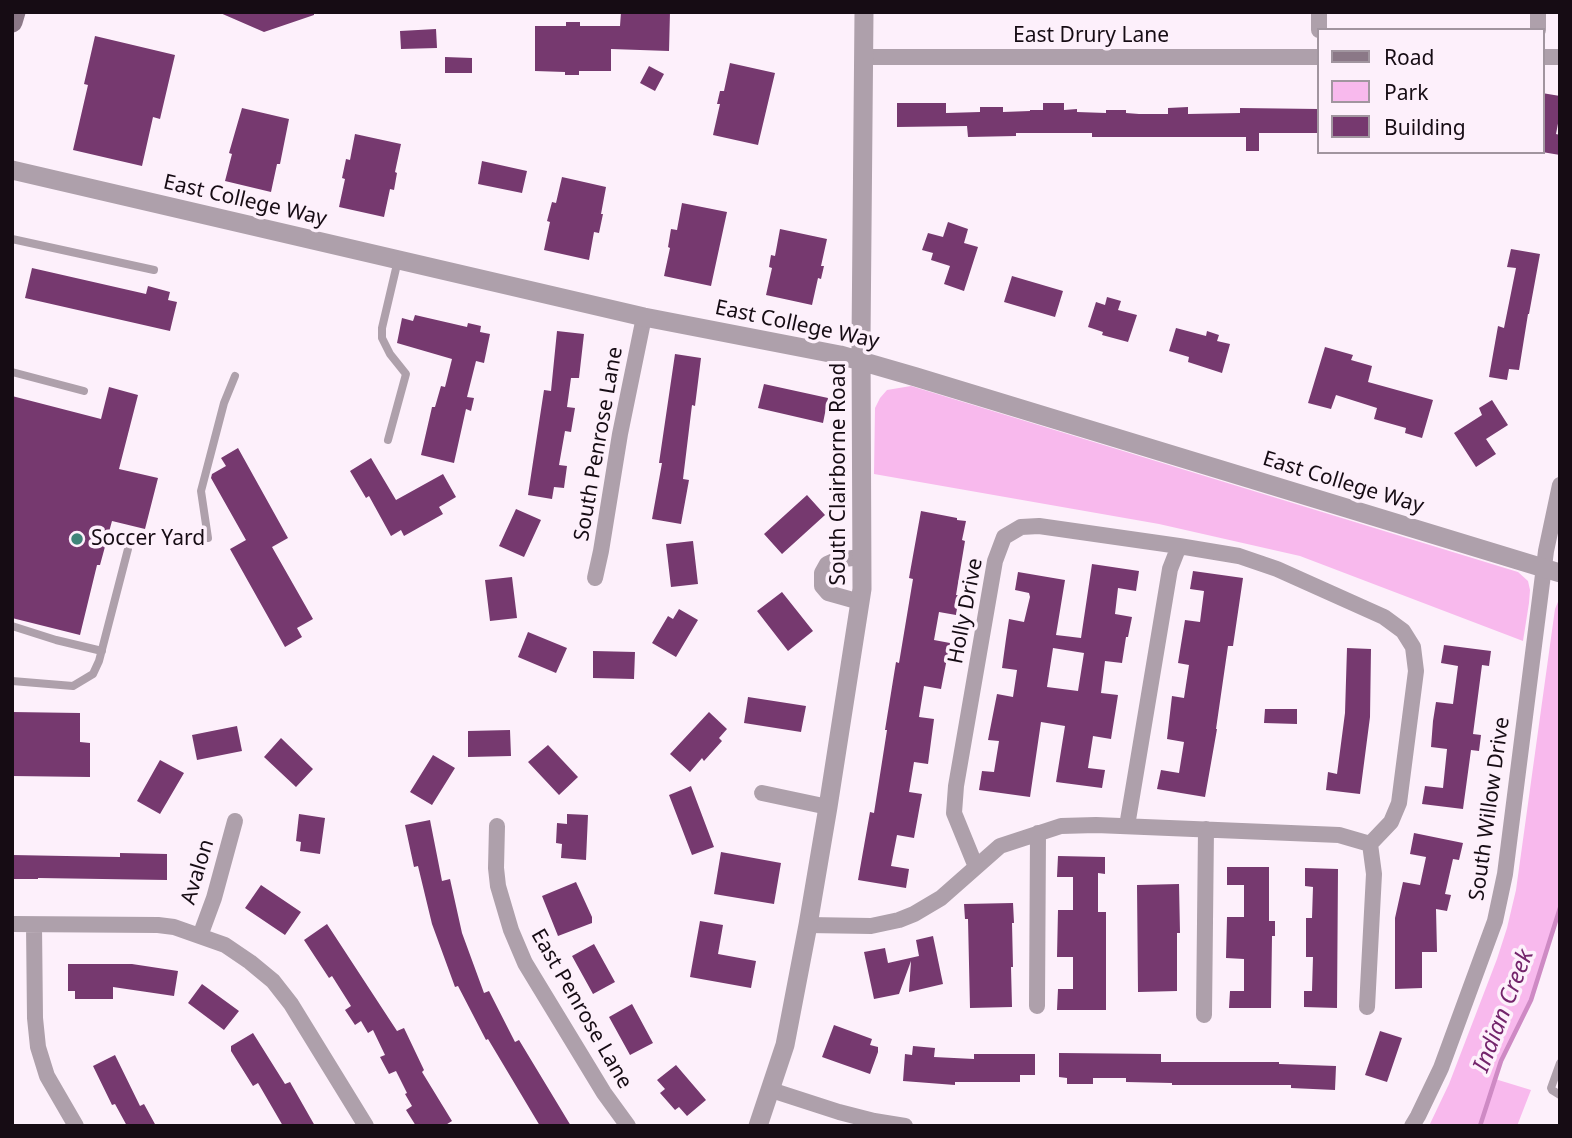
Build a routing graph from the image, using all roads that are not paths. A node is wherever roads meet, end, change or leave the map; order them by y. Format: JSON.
{"nodes":[{"id":1,"x":15,"y":12,"type":"edge"},
{"id":2,"x":864,"y":12,"type":"edge"},
{"id":3,"x":12,"y":22,"type":"edge"},
{"id":4,"x":864,"y":57,"type":"junction"},
{"id":5,"x":1316,"y":57,"type":"edge"},
{"id":6,"x":12,"y":170,"type":"edge"},
{"id":7,"x":12,"y":239,"type":"edge"},
{"id":8,"x":398,"y":260,"type":"junction"},
{"id":9,"x":154,"y":270,"type":"dead end"},
{"id":10,"x":644,"y":317,"type":"junction"},
{"id":11,"x":862,"y":361,"type":"junction"},
{"id":12,"x":12,"y":372,"type":"edge"},
{"id":13,"x":235,"y":376,"type":"dead end"},
{"id":14,"x":85,"y":391,"type":"dead end"},
{"id":15,"x":388,"y":440,"type":"dead end"},
{"id":16,"x":1560,"y":485,"type":"edge"},
{"id":17,"x":208,"y":538,"type":"dead end"},
{"id":18,"x":1179,"y":546,"type":"junction"},
{"id":19,"x":128,"y":549,"type":"dead end"},
{"id":20,"x":862,"y":557,"type":"junction"},
{"id":21,"x":1552,"y":571,"type":"edge"},
{"id":22,"x":595,"y":578,"type":"dead end"},
{"id":23,"x":860,"y":602,"type":"junction"},
{"id":24,"x":12,"y":626,"type":"edge"},
{"id":25,"x":102,"y":651,"type":"junction"},
{"id":26,"x":12,"y":681,"type":"edge"},
{"id":27,"x":762,"y":793,"type":"dead end"},
{"id":28,"x":828,"y":807,"type":"junction"},
{"id":29,"x":235,"y":821,"type":"dead end"},
{"id":30,"x":496,"y":826,"type":"dead end"},
{"id":31,"x":1127,"y":826,"type":"junction"},
{"id":32,"x":1206,"y":829,"type":"junction"},
{"id":33,"x":1038,"y":833,"type":"junction"},
{"id":34,"x":1370,"y":844,"type":"junction"},
{"id":35,"x":976,"y":867,"type":"junction"},
{"id":36,"x":12,"y":924,"type":"edge"},
{"id":37,"x":34,"y":925,"type":"junction"},
{"id":38,"x":808,"y":925,"type":"junction"},
{"id":39,"x":200,"y":936,"type":"junction"},
{"id":40,"x":1037,"y":1006,"type":"dead end"},
{"id":41,"x":1367,"y":1007,"type":"dead end"},
{"id":42,"x":1204,"y":1015,"type":"dead end"},
{"id":43,"x":1560,"y":1063,"type":"edge"},
{"id":44,"x":771,"y":1090,"type":"junction"},
{"id":45,"x":1560,"y":1095,"type":"edge"},
{"id":46,"x":76,"y":1126,"type":"edge"},
{"id":47,"x":366,"y":1126,"type":"edge"},
{"id":48,"x":628,"y":1126,"type":"edge"},
{"id":49,"x":758,"y":1126,"type":"edge"},
{"id":50,"x":905,"y":1126,"type":"edge"},
{"id":51,"x":1412,"y":1126,"type":"edge"}],
"edges":[{"from":1,"to":3,"type":"main road"},
{"from":2,"to":4,"type":"street","name":"South Clairborne Road"},
{"from":4,"to":5,"type":"street","name":"East Drury Lane"},
{"from":4,"to":11,"type":"street","name":"South Clairborne Road"},
{"from":6,"to":8,"type":"street","name":"East College Way"},
{"from":7,"to":9,"type":"lane"},
{"from":8,"to":10,"type":"street","name":"East College Way"},
{"from":8,"to":15,"type":"lane"},
{"from":10,"to":11,"type":"street","name":"East College Way"},
{"from":10,"to":22,"type":"street","name":"South Penrose Lane"},
{"from":11,"to":20,"type":"street","name":"South Clairborne Road"},
{"from":11,"to":21,"type":"street","name":"East College Way"},
{"from":12,"to":14,"type":"lane"},
{"from":13,"to":17,"type":"lane"},
{"from":16,"to":21,"type":"street","name":"South Willow Drive"},
{"from":18,"to":31,"type":"street"},
{"from":18,"to":34,"type":"street","name":"Holly Drive"},
{"from":18,"to":35,"type":"street","name":"Holly Drive"},
{"from":19,"to":25,"type":"lane"},
{"from":20,"to":23,"type":"street","name":"South Clairborne Road"},
{"from":20,"to":23,"type":"street"},
{"from":21,"to":51,"type":"street","name":"South Willow Drive"},
{"from":23,"to":28,"type":"street","name":"South Clairborne Road"},
{"from":24,"to":25,"type":"lane"},
{"from":25,"to":26,"type":"lane"},
{"from":27,"to":28,"type":"street"},
{"from":28,"to":38,"type":"street","name":"South Clairborne Road"},
{"from":29,"to":39,"type":"street","name":"Avalon"},
{"from":30,"to":48,"type":"street","name":"East Penrose Lane"},
{"from":31,"to":32,"type":"street"},
{"from":31,"to":33,"type":"street"},
{"from":32,"to":34,"type":"street"},
{"from":32,"to":42,"type":"street"},
{"from":33,"to":35,"type":"street"},
{"from":33,"to":40,"type":"street"},
{"from":34,"to":41,"type":"street"},
{"from":35,"to":38,"type":"street"},
{"from":36,"to":37,"type":"street"},
{"from":37,"to":39,"type":"street"},
{"from":37,"to":46,"type":"street"},
{"from":38,"to":44,"type":"street","name":"South Clairborne Road"},
{"from":39,"to":47,"type":"street"},
{"from":43,"to":45,"type":"lane"},
{"from":44,"to":49,"type":"street","name":"South Clairborne Road"},
{"from":44,"to":50,"type":"street"}]}
